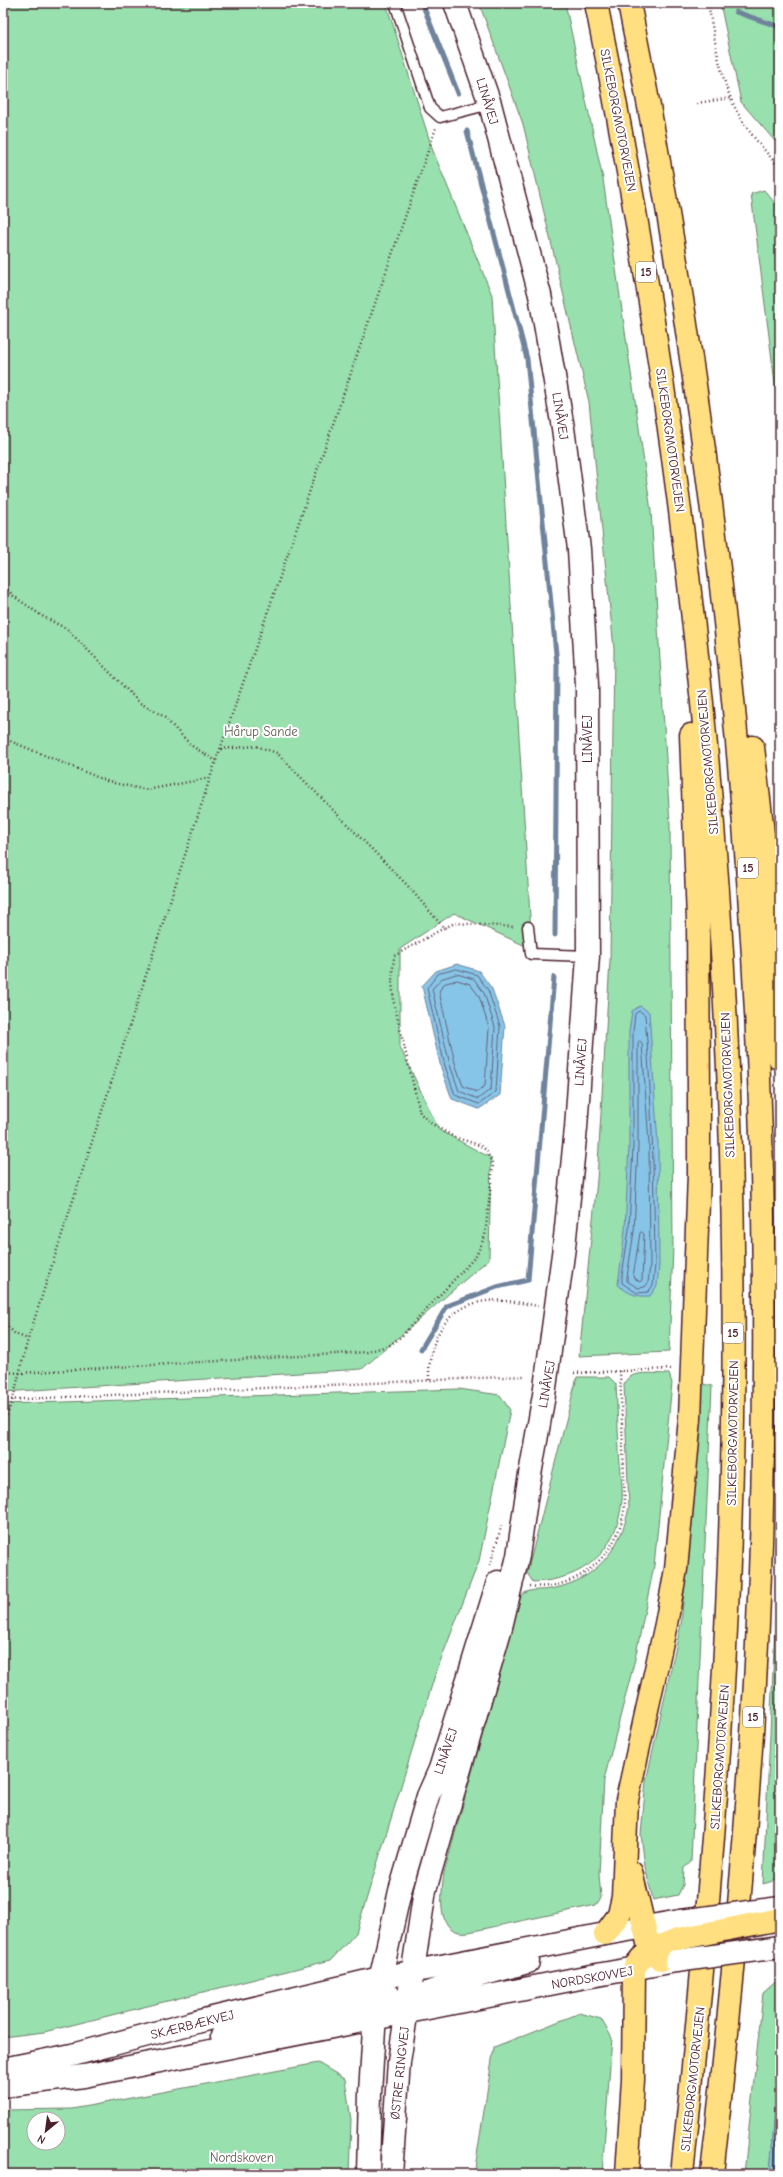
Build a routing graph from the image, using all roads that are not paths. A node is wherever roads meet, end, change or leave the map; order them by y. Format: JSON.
{"nodes":[{"id":1,"x":395,"y":3,"type":"edge"},
{"id":2,"x":455,"y":3,"type":"edge"},
{"id":3,"x":596,"y":3,"type":"edge"},
{"id":4,"x":628,"y":3,"type":"edge"},
{"id":5,"x":490,"y":104,"type":"junction"},
{"id":6,"x":709,"y":479,"type":"junction"},
{"id":7,"x":685,"y":544,"type":"junction"},
{"id":8,"x":528,"y":927,"type":"road end"},
{"id":9,"x":588,"y":956,"type":"junction"},
{"id":10,"x":780,"y":1060,"type":"edge"},
{"id":11,"x":528,"y":1486,"type":"junction"},
{"id":12,"x":625,"y":1843,"type":"junction"},
{"id":13,"x":780,"y":1908,"type":"edge"},
{"id":14,"x":780,"y":1919,"type":"edge"},
{"id":15,"x":644,"y":1926,"type":"junction"},
{"id":16,"x":679,"y":1930,"type":"junction"},
{"id":17,"x":606,"y":1934,"type":"junction"},
{"id":18,"x":780,"y":1943,"type":"edge"},
{"id":19,"x":780,"y":1948,"type":"edge"},
{"id":20,"x":652,"y":1950,"type":"junction"},
{"id":21,"x":738,"y":1953,"type":"junction"},
{"id":22,"x":674,"y":1962,"type":"junction"},
{"id":23,"x":634,"y":1969,"type":"junction"},
{"id":24,"x":393,"y":1998,"type":"junction"},
{"id":25,"x":3,"y":2069,"type":"edge"},
{"id":26,"x":3,"y":2086,"type":"edge"},
{"id":27,"x":368,"y":2174,"type":"edge"},
{"id":28,"x":386,"y":2174,"type":"edge"},
{"id":29,"x":391,"y":2174,"type":"edge"},
{"id":30,"x":627,"y":2174,"type":"edge"},
{"id":31,"x":682,"y":2174,"type":"edge"},
{"id":32,"x":712,"y":2174,"type":"edge"}],
"edges":[{"from":1,"to":5,"type":"lane"},
{"from":2,"to":5,"type":"main road","name":"LINÅVEJ"},
{"from":3,"to":7,"type":"highway","name":"SILKEBORGMOTORVEJEN","number":"15"},
{"from":4,"to":6,"type":"highway","number":"15"},
{"from":5,"to":9,"type":"main road","name":"LINÅVEJ"},
{"from":6,"to":10,"type":"highway"},
{"from":6,"to":32,"type":"highway","number":"15"},
{"from":7,"to":12,"type":"highway"},
{"from":7,"to":31,"type":"highway","name":"SILKEBORGMOTORVEJEN","number":"15"},
{"from":8,"to":9,"type":"lane"},
{"from":9,"to":11,"type":"main road","name":"LINÅVEJ"},
{"from":11,"to":24,"type":"main road","name":"LINÅVEJ"},
{"from":11,"to":24,"type":"main road","name":"LINÅVEJ"},
{"from":12,"to":15,"type":"highway"},
{"from":12,"to":17,"type":"highway"},
{"from":13,"to":16,"type":"main road","bridge":true},
{"from":14,"to":16,"type":"highway","bridge":true},
{"from":15,"to":16,"type":"main road"},
{"from":15,"to":17,"type":"main road"},
{"from":15,"to":20,"type":"highway"},
{"from":16,"to":20,"type":"highway"},
{"from":17,"to":24,"type":"main road"},
{"from":18,"to":21,"type":"highway","bridge":true},
{"from":19,"to":21,"type":"main road","name":"NORDSKOVVEJ","bridge":true},
{"from":20,"to":22,"type":"highway"},
{"from":20,"to":23,"type":"highway"},
{"from":21,"to":22,"type":"main road","name":"NORDSKOVVEJ","bridge":true},
{"from":22,"to":23,"type":"main road","name":"NORDSKOVVEJ"},
{"from":23,"to":24,"type":"main road","name":"NORDSKOVVEJ"},
{"from":23,"to":30,"type":"highway"},
{"from":24,"to":25,"type":"main road","name":"SKÆRBÆKVEJ"},
{"from":24,"to":26,"type":"main road"},
{"from":24,"to":27,"type":"main road","name":"ØSTRE RINGVEJ"},
{"from":24,"to":28,"type":"main road"},
{"from":24,"to":29,"type":"main road","name":"ØSTRE RINGVEJ"}]}
